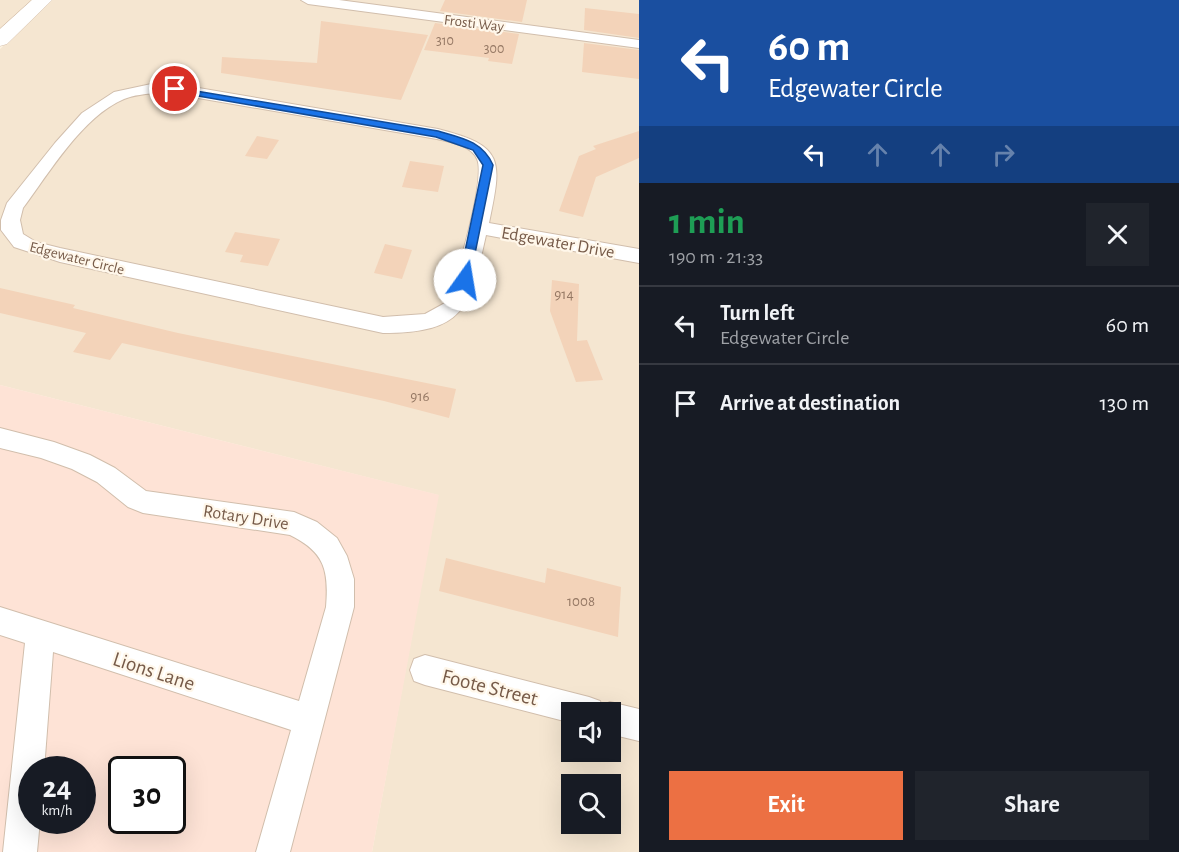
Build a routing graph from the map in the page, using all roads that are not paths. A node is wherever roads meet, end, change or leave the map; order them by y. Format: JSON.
{"nodes":[{"id":1,"x":43,"y":0,"type":"edge"},
{"id":2,"x":308,"y":0,"type":"edge"},
{"id":3,"x":0,"y":40,"type":"edge"},
{"id":4,"x":639,"y":44,"type":"edge"},
{"id":5,"x":477,"y":227,"type":"junction"},
{"id":6,"x":639,"y":256,"type":"edge"},
{"id":7,"x":0,"y":438,"type":"edge"},
{"id":8,"x":0,"y":621,"type":"edge"},
{"id":9,"x":40,"y":634,"type":"junction"},
{"id":10,"x":425,"y":670,"type":"dead end"},
{"id":11,"x":561,"y":705,"type":"edge"},
{"id":12,"x":309,"y":720,"type":"junction"},
{"id":13,"x":621,"y":721,"type":"edge"},
{"id":14,"x":639,"y":725,"type":"edge"},
{"id":15,"x":20,"y":852,"type":"edge"},
{"id":16,"x":273,"y":852,"type":"edge"}],
"edges":[{"from":1,"to":3,"type":"main road"},
{"from":2,"to":4,"type":"street","name":"Frosti Way"},
{"from":5,"to":5,"type":"street","name":"Edgewater Circle"},
{"from":5,"to":6,"type":"street","name":"Edgewater Drive"},
{"from":7,"to":12,"type":"street","name":"Rotary Drive"},
{"from":8,"to":9,"type":"street","name":"Lions Lane"},
{"from":9,"to":12,"type":"street","name":"Lions Lane"},
{"from":9,"to":15,"type":"street"},
{"from":10,"to":11,"type":"street","name":"Foote Street"},
{"from":12,"to":16,"type":"street","name":"Rotary Drive"},
{"from":13,"to":14,"type":"street"}]}
